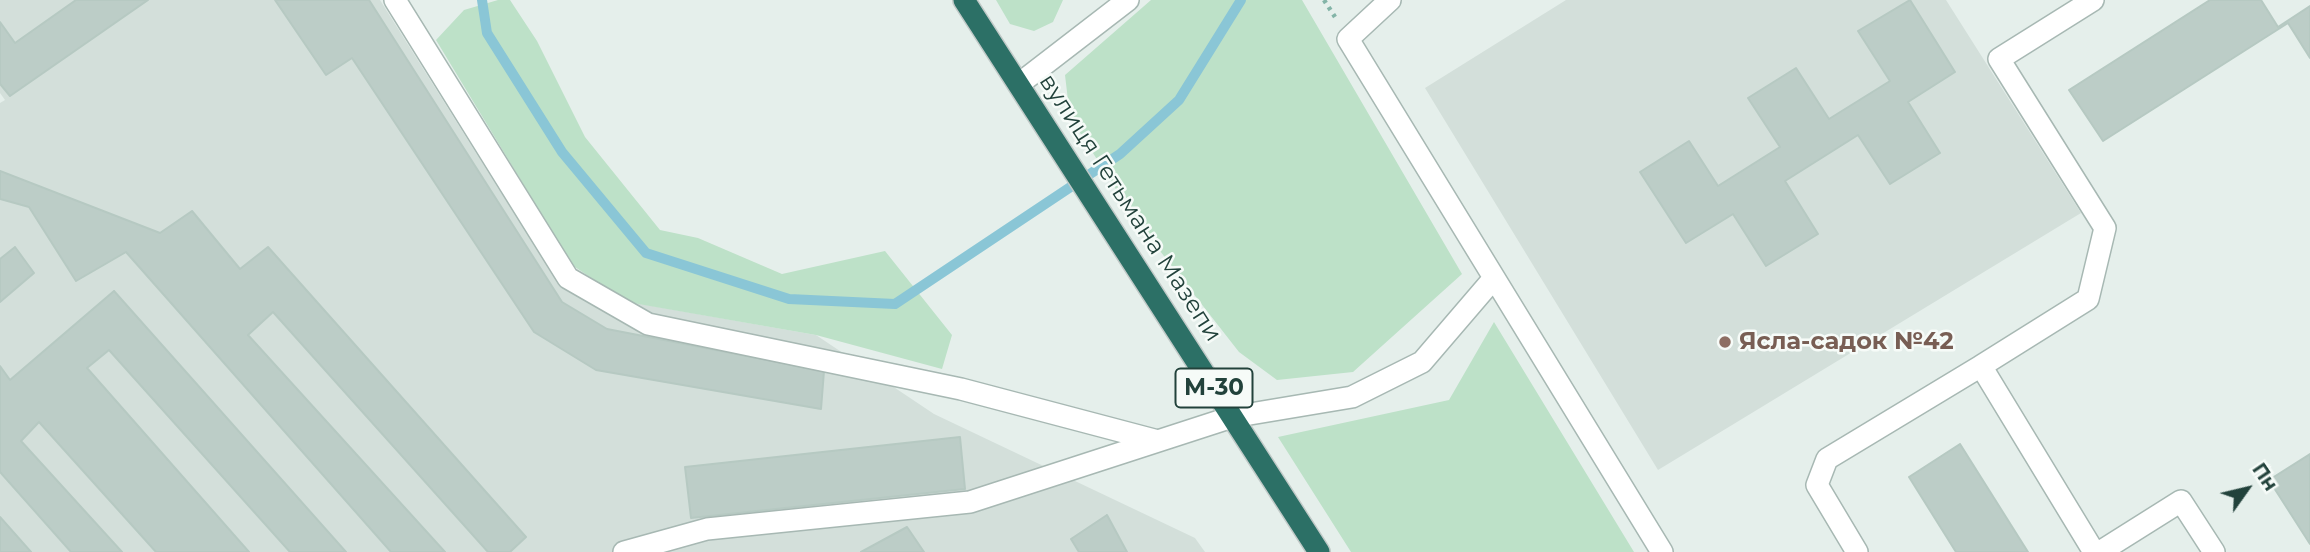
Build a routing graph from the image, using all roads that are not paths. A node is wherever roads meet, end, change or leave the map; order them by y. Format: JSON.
{"nodes":[{"id":1,"x":395,"y":0,"type":"edge"},
{"id":2,"x":964,"y":0,"type":"edge"},
{"id":3,"x":1128,"y":0,"type":"edge"},
{"id":4,"x":1390,"y":0,"type":"edge"},
{"id":5,"x":2093,"y":0,"type":"edge"},
{"id":6,"x":1106,"y":7,"type":"edge"},
{"id":7,"x":1018,"y":84,"type":"junction"},
{"id":8,"x":1494,"y":278,"type":"junction"},
{"id":9,"x":1981,"y":366,"type":"junction"},
{"id":10,"x":1232,"y":417,"type":"junction"},
{"id":11,"x":1158,"y":441,"type":"junction"},
{"id":12,"x":624,"y":552,"type":"edge"},
{"id":13,"x":1319,"y":552,"type":"edge"},
{"id":14,"x":1662,"y":552,"type":"edge"},
{"id":15,"x":1857,"y":552,"type":"edge"},
{"id":16,"x":2094,"y":552,"type":"edge"},
{"id":17,"x":2100,"y":552,"type":"edge"},
{"id":18,"x":2214,"y":552,"type":"edge"}],
"edges":[{"from":1,"to":11,"type":"lane"},
{"from":2,"to":7,"type":"highway","name":"вулиця Гетьмана Мазепи","number":"М-30"},
{"from":3,"to":6,"type":"lane"},
{"from":4,"to":8,"type":"lane"},
{"from":5,"to":9,"type":"lane"},
{"from":6,"to":7,"type":"lane"},
{"from":7,"to":10,"type":"highway","name":"вулиця Гетьмана Мазепи","number":"М-30"},
{"from":8,"to":10,"type":"lane"},
{"from":8,"to":14,"type":"lane"},
{"from":9,"to":15,"type":"lane"},
{"from":9,"to":16,"type":"lane"},
{"from":10,"to":11,"type":"lane"},
{"from":10,"to":13,"type":"highway","name":"вулиця Гетьмана Мазепи","number":"М-30"},
{"from":11,"to":12,"type":"lane"},
{"from":17,"to":18,"type":"lane"}]}
